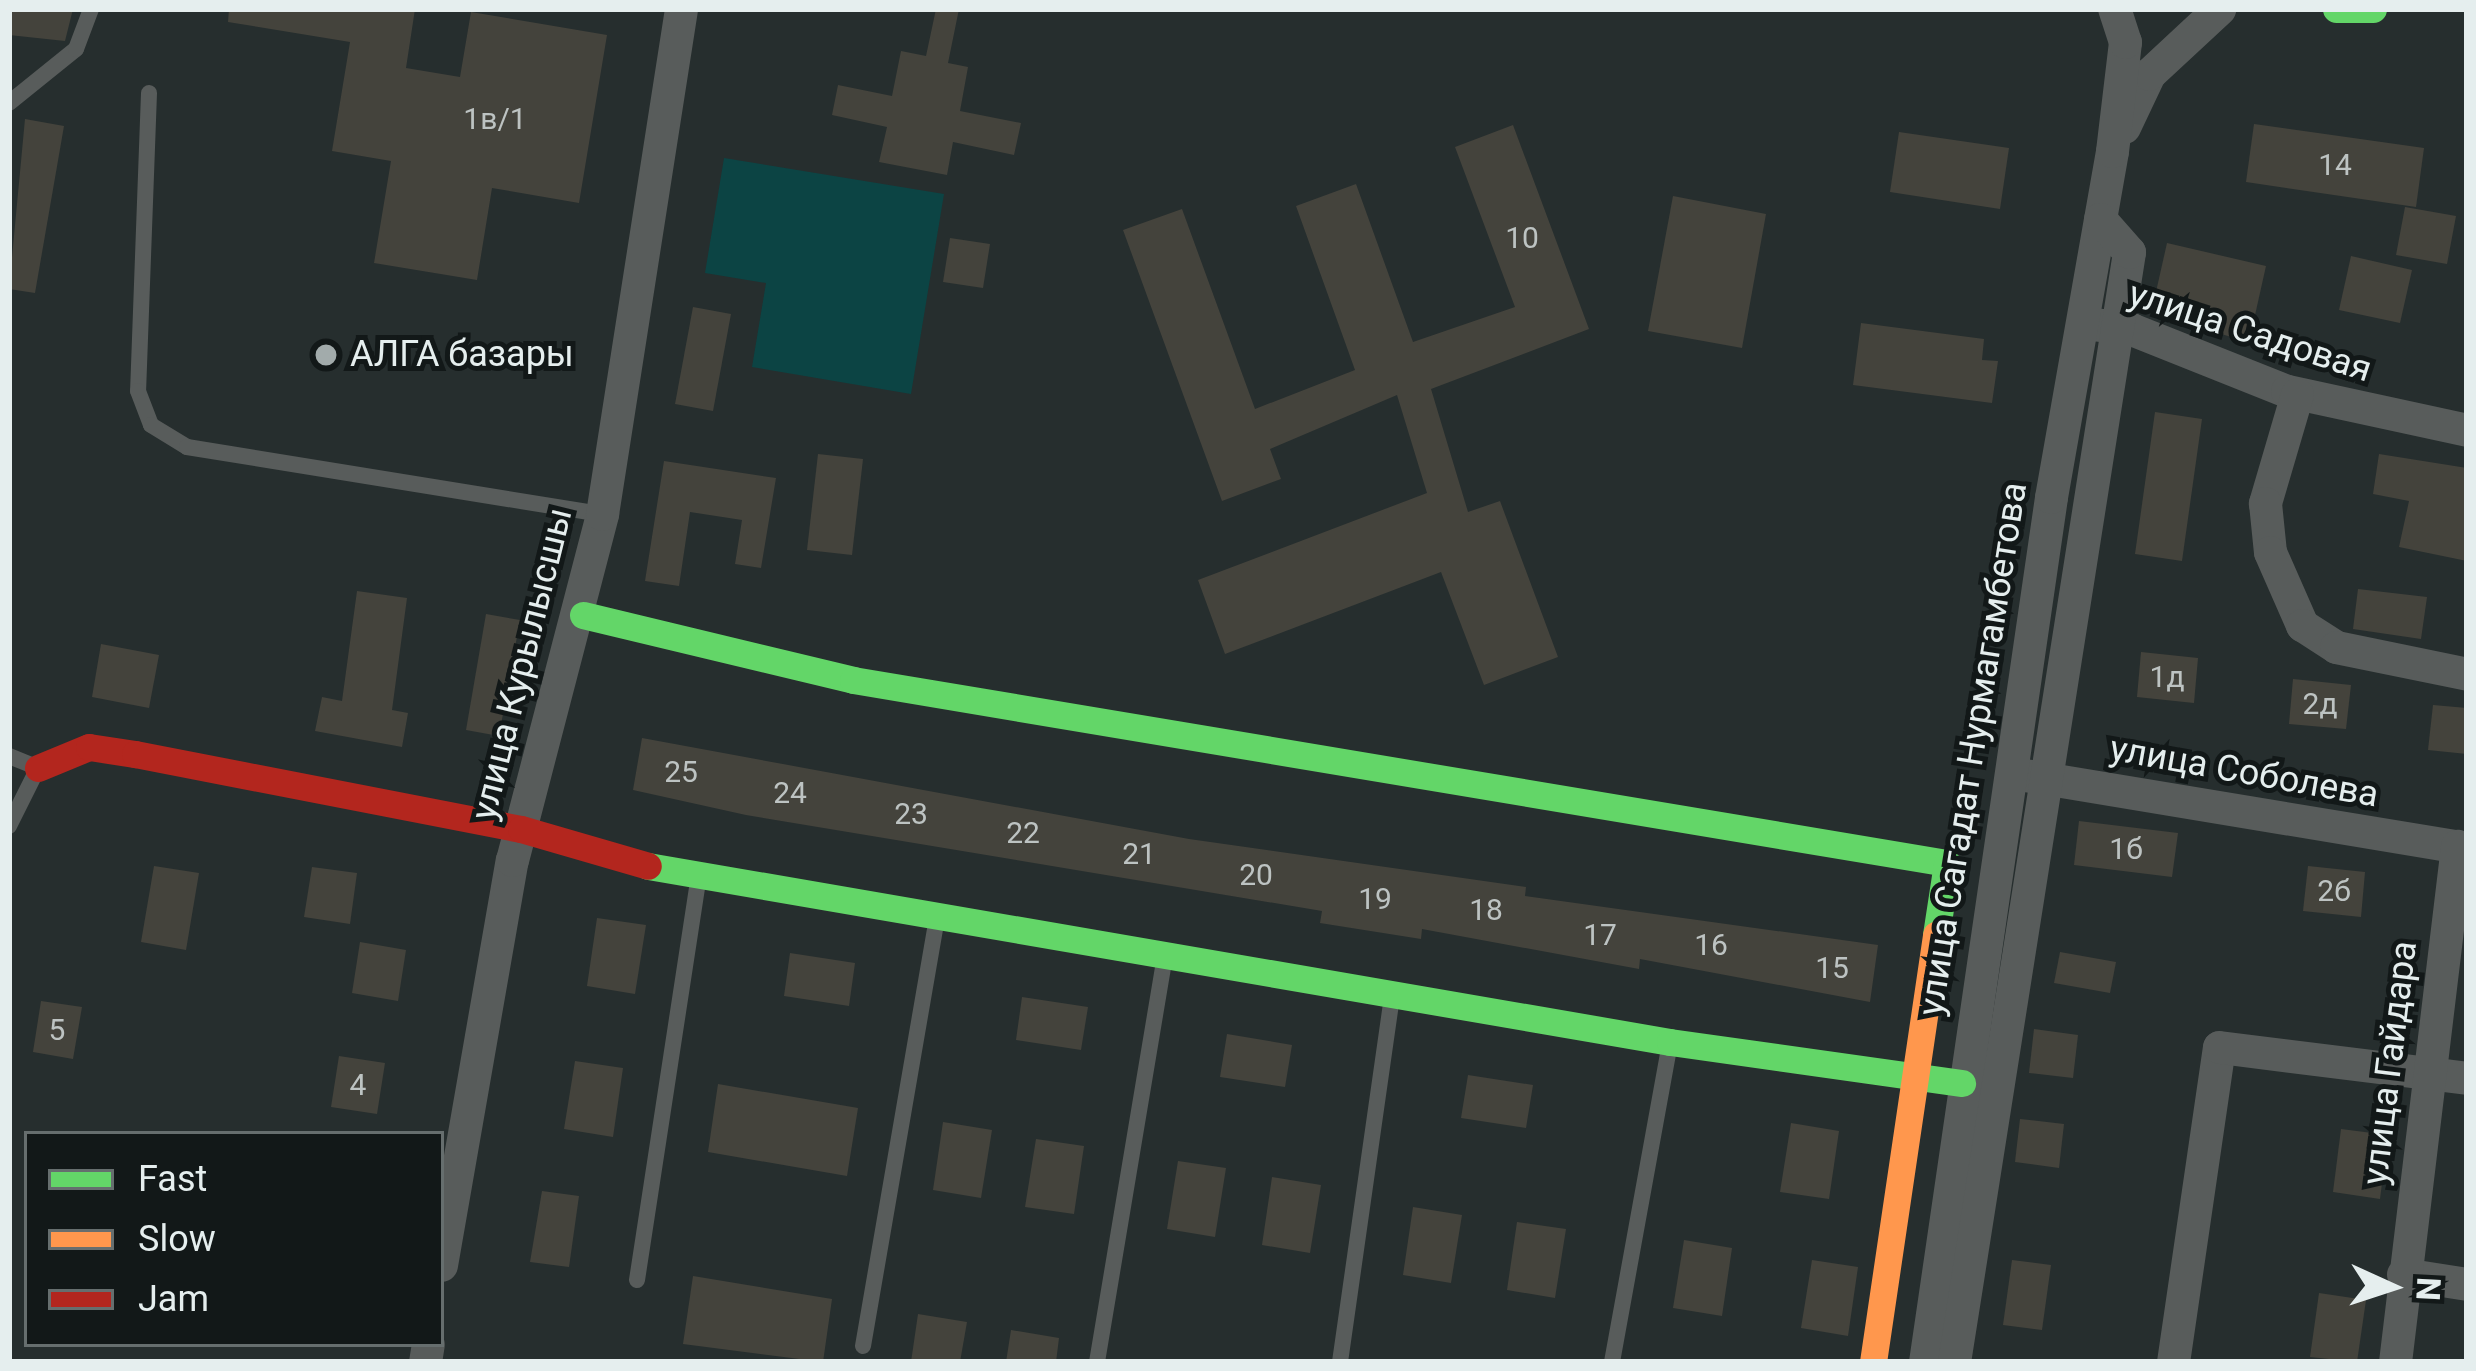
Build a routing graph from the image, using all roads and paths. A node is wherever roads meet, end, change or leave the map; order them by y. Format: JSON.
{"nodes":[{"id":1,"x":91,"y":9,"type":"edge"},
{"id":2,"x":681,"y":9,"type":"edge"},
{"id":3,"x":2114,"y":9,"type":"edge"},
{"id":4,"x":2219,"y":9,"type":"edge"},
{"id":5,"x":149,"y":93,"type":"dead end"},
{"id":6,"x":9,"y":103,"type":"edge"},
{"id":7,"x":2112,"y":151,"type":"junction"},
{"id":8,"x":2100,"y":219,"type":"junction"},
{"id":9,"x":2080,"y":322,"type":"junction"},
{"id":10,"x":2115,"y":327,"type":"junction"},
{"id":11,"x":2297,"y":394,"type":"junction"},
{"id":12,"x":2467,"y":430,"type":"edge"},
{"id":13,"x":602,"y":514,"type":"junction"},
{"id":14,"x":583,"y":615,"type":"junction"},
{"id":15,"x":2467,"y":674,"type":"edge"},
{"id":16,"x":9,"y":757,"type":"edge"},
{"id":17,"x":38,"y":768,"type":"junction"},
{"id":18,"x":2025,"y":775,"type":"junction"},
{"id":19,"x":9,"y":826,"type":"edge"},
{"id":20,"x":521,"y":830,"type":"junction"},
{"id":21,"x":2462,"y":847,"type":"edge"},
{"id":22,"x":699,"y":875,"type":"junction"},
{"id":23,"x":938,"y":916,"type":"junction"},
{"id":24,"x":1165,"y":953,"type":"junction"},
{"id":25,"x":1392,"y":989,"type":"junction"},
{"id":26,"x":1670,"y":1042,"type":"junction"},
{"id":27,"x":1913,"y":1070,"type":"junction"},
{"id":28,"x":2429,"y":1074,"type":"junction"},
{"id":29,"x":2467,"y":1078,"type":"edge"},
{"id":30,"x":1962,"y":1083,"type":"junction"},
{"id":31,"x":444,"y":1249,"type":"edge"},
{"id":32,"x":2403,"y":1274,"type":"junction"},
{"id":33,"x":637,"y":1280,"type":"dead end"},
{"id":34,"x":2467,"y":1284,"type":"edge"},
{"id":35,"x":863,"y":1346,"type":"dead end"},
{"id":36,"x":1097,"y":1362,"type":"edge"},
{"id":37,"x":1340,"y":1362,"type":"edge"},
{"id":38,"x":1612,"y":1362,"type":"edge"},
{"id":39,"x":1873,"y":1362,"type":"edge"},
{"id":40,"x":1925,"y":1362,"type":"edge"},
{"id":41,"x":1954,"y":1362,"type":"edge"},
{"id":42,"x":2173,"y":1362,"type":"edge"},
{"id":43,"x":2395,"y":1362,"type":"edge"}],
"edges":[{"from":1,"to":6,"type":"lane"},
{"from":2,"to":13,"type":"street","name":"улица Курылысшы"},
{"from":3,"to":7,"type":"street","name":"улица Сагадат Нурмагамбетова"},
{"from":4,"to":7,"type":"street","name":"улица Сагадат Нурмагамбетова"},
{"from":5,"to":13,"type":"lane"},
{"from":7,"to":8,"type":"street","name":"улица Сагадат Нурмагамбетова"},
{"from":8,"to":9,"type":"street","name":"улица Сагадат Нурмагамбетова"},
{"from":8,"to":10,"type":"street"},
{"from":9,"to":10,"type":"street","name":"улица Садовая"},
{"from":9,"to":18,"type":"street","name":"улица Сагадат Нурмагамбетова"},
{"from":10,"to":11,"type":"street","name":"улица Садовая"},
{"from":10,"to":18,"type":"street"},
{"from":11,"to":12,"type":"street","name":"улица Садовая"},
{"from":11,"to":15,"type":"street"},
{"from":13,"to":14,"type":"street","name":"улица Курылысшы"},
{"from":14,"to":20,"type":"street","name":"улица Курылысшы"},
{"from":14,"to":27,"type":"street"},
{"from":16,"to":17,"type":"lane"},
{"from":17,"to":19,"type":"lane"},
{"from":17,"to":20,"type":"street"},
{"from":18,"to":21,"type":"street","name":"улица Соболева"},
{"from":18,"to":30,"type":"street","name":"улица Сагадат Нурмагамбетова"},
{"from":18,"to":41,"type":"street"},
{"from":20,"to":22,"type":"street"},
{"from":20,"to":31,"type":"street","name":"улица Курылысшы"},
{"from":21,"to":28,"type":"street","name":"улица Гайдара"},
{"from":22,"to":23,"type":"street"},
{"from":22,"to":33,"type":"lane"},
{"from":23,"to":24,"type":"street"},
{"from":23,"to":35,"type":"lane"},
{"from":24,"to":25,"type":"street"},
{"from":24,"to":36,"type":"lane"},
{"from":25,"to":26,"type":"street"},
{"from":25,"to":37,"type":"lane"},
{"from":26,"to":27,"type":"street"},
{"from":26,"to":38,"type":"lane"},
{"from":27,"to":30,"type":"street"},
{"from":27,"to":39,"type":"street"},
{"from":28,"to":29,"type":"street"},
{"from":28,"to":32,"type":"street","name":"улица Гайдара"},
{"from":28,"to":42,"type":"street"},
{"from":30,"to":40,"type":"street","name":"улица Сагадат Нурмагамбетова"},
{"from":32,"to":34,"type":"street"},
{"from":32,"to":43,"type":"street","name":"улица Гайдара"}]}
